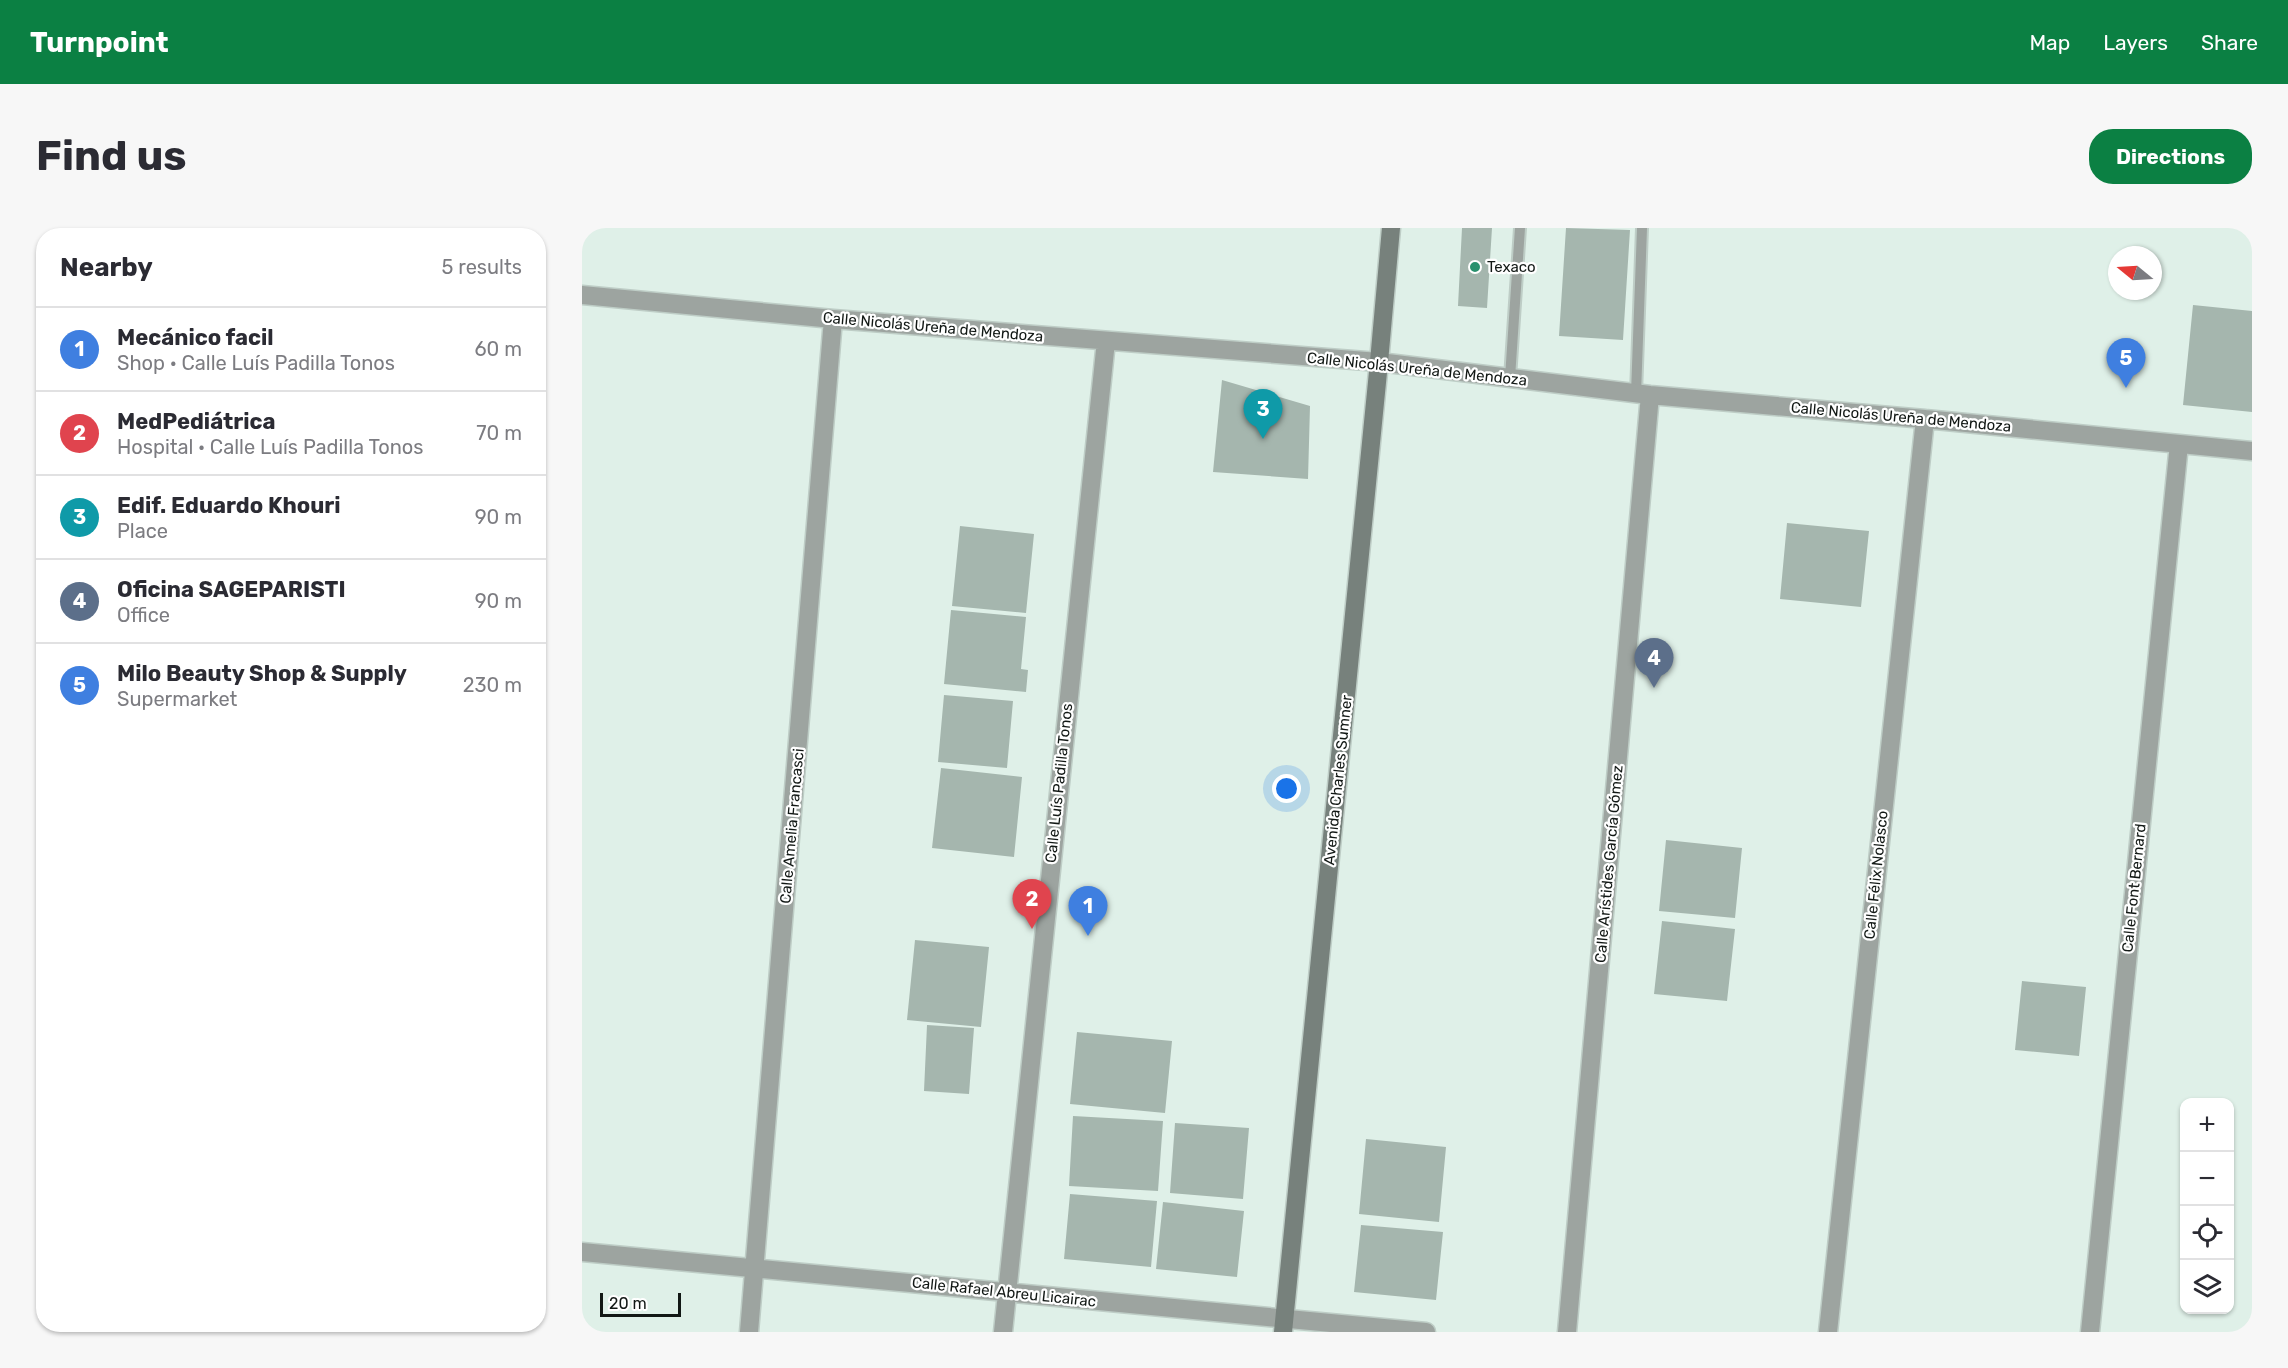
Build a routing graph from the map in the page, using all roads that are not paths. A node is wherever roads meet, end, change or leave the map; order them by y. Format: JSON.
{"nodes":[{"id":1,"x":1391,"y":228,"type":"edge"},
{"id":2,"x":1520,"y":228,"type":"edge"},
{"id":3,"x":1642,"y":228,"type":"edge"},
{"id":4,"x":582,"y":295,"type":"edge"},
{"id":5,"x":833,"y":319,"type":"junction"},
{"id":6,"x":1106,"y":341,"type":"junction"},
{"id":7,"x":1379,"y":362,"type":"junction"},
{"id":8,"x":1510,"y":378,"type":"junction"},
{"id":9,"x":1643,"y":395,"type":"junction"},
{"id":10,"x":1925,"y":419,"type":"junction"},
{"id":11,"x":2179,"y":444,"type":"junction"},
{"id":12,"x":2252,"y":451,"type":"edge"},
{"id":13,"x":582,"y":1251,"type":"edge"},
{"id":14,"x":756,"y":1268,"type":"junction"},
{"id":15,"x":1006,"y":1292,"type":"junction"},
{"id":16,"x":1284,"y":1326,"type":"edge"},
{"id":17,"x":749,"y":1332,"type":"edge"},
{"id":18,"x":1003,"y":1332,"type":"edge"},
{"id":19,"x":1426,"y":1332,"type":"edge"},
{"id":20,"x":1567,"y":1332,"type":"edge"},
{"id":21,"x":1828,"y":1332,"type":"edge"},
{"id":22,"x":2090,"y":1332,"type":"edge"}],
"edges":[{"from":1,"to":7,"type":"street","name":"Avenida Charles Sumner"},
{"from":2,"to":8,"type":"lane"},
{"from":3,"to":9,"type":"lane"},
{"from":4,"to":5,"type":"street","name":"Calle Nicolás Ureña de Mendoza"},
{"from":5,"to":6,"type":"street","name":"Calle Nicolás Ureña de Mendoza"},
{"from":5,"to":14,"type":"street","name":"Calle Amelia Francasci"},
{"from":6,"to":7,"type":"street","name":"Calle Nicolás Ureña de Mendoza"},
{"from":6,"to":15,"type":"street","name":"Calle Luís Padilla Tonos"},
{"from":7,"to":8,"type":"street","name":"Calle Nicolás Ureña de Mendoza"},
{"from":7,"to":16,"type":"street","name":"Avenida Charles Sumner"},
{"from":8,"to":9,"type":"street","name":"Calle Nicolás Ureña de Mendoza"},
{"from":9,"to":10,"type":"street","name":"Calle Nicolás Ureña de Mendoza"},
{"from":9,"to":20,"type":"street","name":"Calle Arístides García Gómez"},
{"from":10,"to":11,"type":"street","name":"Calle Nicolás Ureña de Mendoza"},
{"from":10,"to":21,"type":"street","name":"Calle Félix Nolasco"},
{"from":11,"to":12,"type":"street","name":"Calle Nicolás Ureña de Mendoza"},
{"from":11,"to":22,"type":"street","name":"Calle Font Bernard"},
{"from":13,"to":14,"type":"street","name":"Calle Rafael Abreu Licairac"},
{"from":14,"to":15,"type":"street","name":"Calle Rafael Abreu Licairac"},
{"from":14,"to":17,"type":"street","name":"Calle Amelia Francasci"},
{"from":15,"to":16,"type":"street","name":"Calle Rafael Abreu Licairac"},
{"from":15,"to":18,"type":"street","name":"Calle Luís Padilla Tonos"},
{"from":16,"to":19,"type":"street","name":"Calle Rafael Abreu Licairac"}]}
